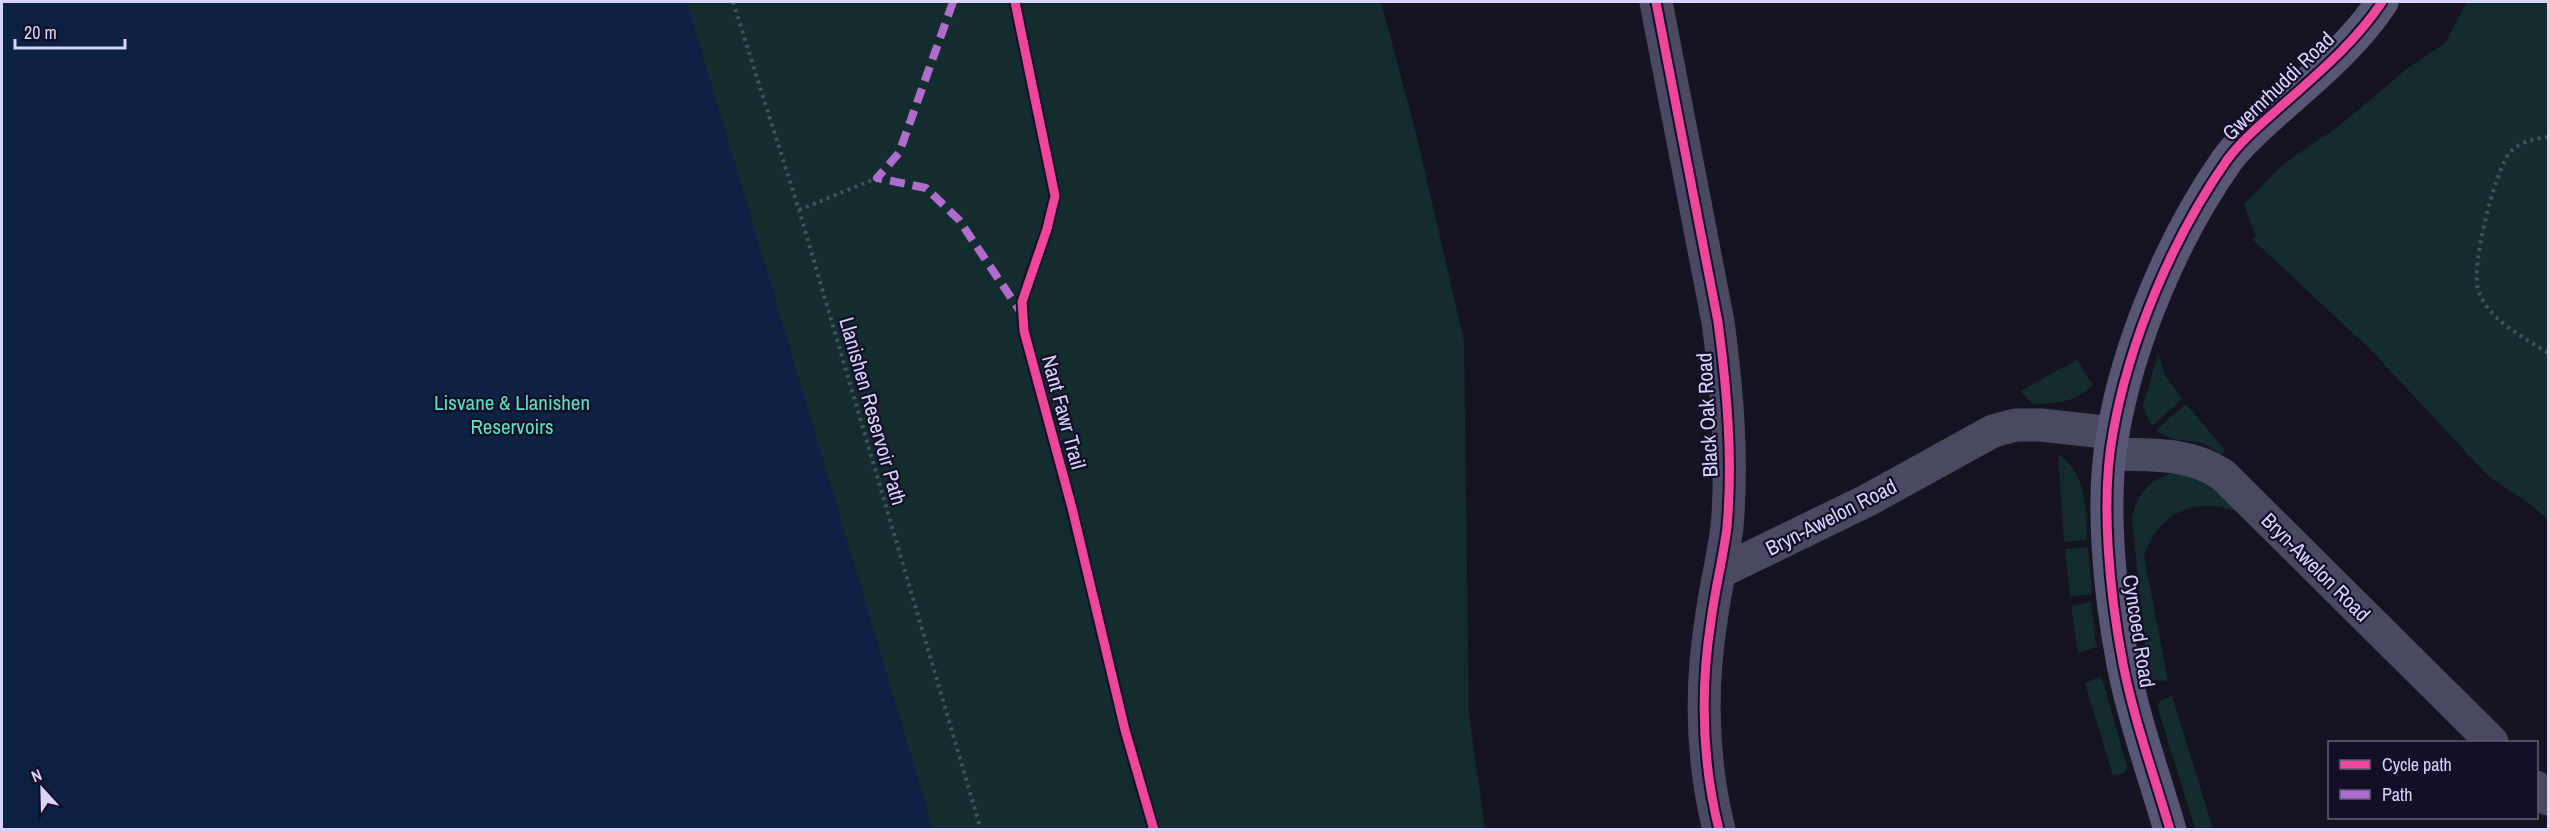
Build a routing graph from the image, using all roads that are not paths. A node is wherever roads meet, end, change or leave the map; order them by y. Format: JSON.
{"nodes":[{"id":1,"x":1656,"y":2,"type":"edge"},
{"id":2,"x":2382,"y":2,"type":"edge"},
{"id":3,"x":2111,"y":444,"type":"junction"},
{"id":4,"x":1720,"y":572,"type":"junction"},
{"id":5,"x":2491,"y":741,"type":"edge"},
{"id":6,"x":1719,"y":830,"type":"edge"},
{"id":7,"x":2170,"y":830,"type":"edge"}],
"edges":[{"from":1,"to":4,"type":"street","name":"Black Oak Road"},
{"from":2,"to":3,"type":"street","name":"Gwernrhuddi Road"},
{"from":3,"to":4,"type":"street","name":"Bryn-Awelon Road"},
{"from":3,"to":5,"type":"street","name":"Bryn-Awelon Road"},
{"from":3,"to":7,"type":"street","name":"Cyncoed Road"},
{"from":4,"to":6,"type":"street","name":"Black Oak Road"}]}
